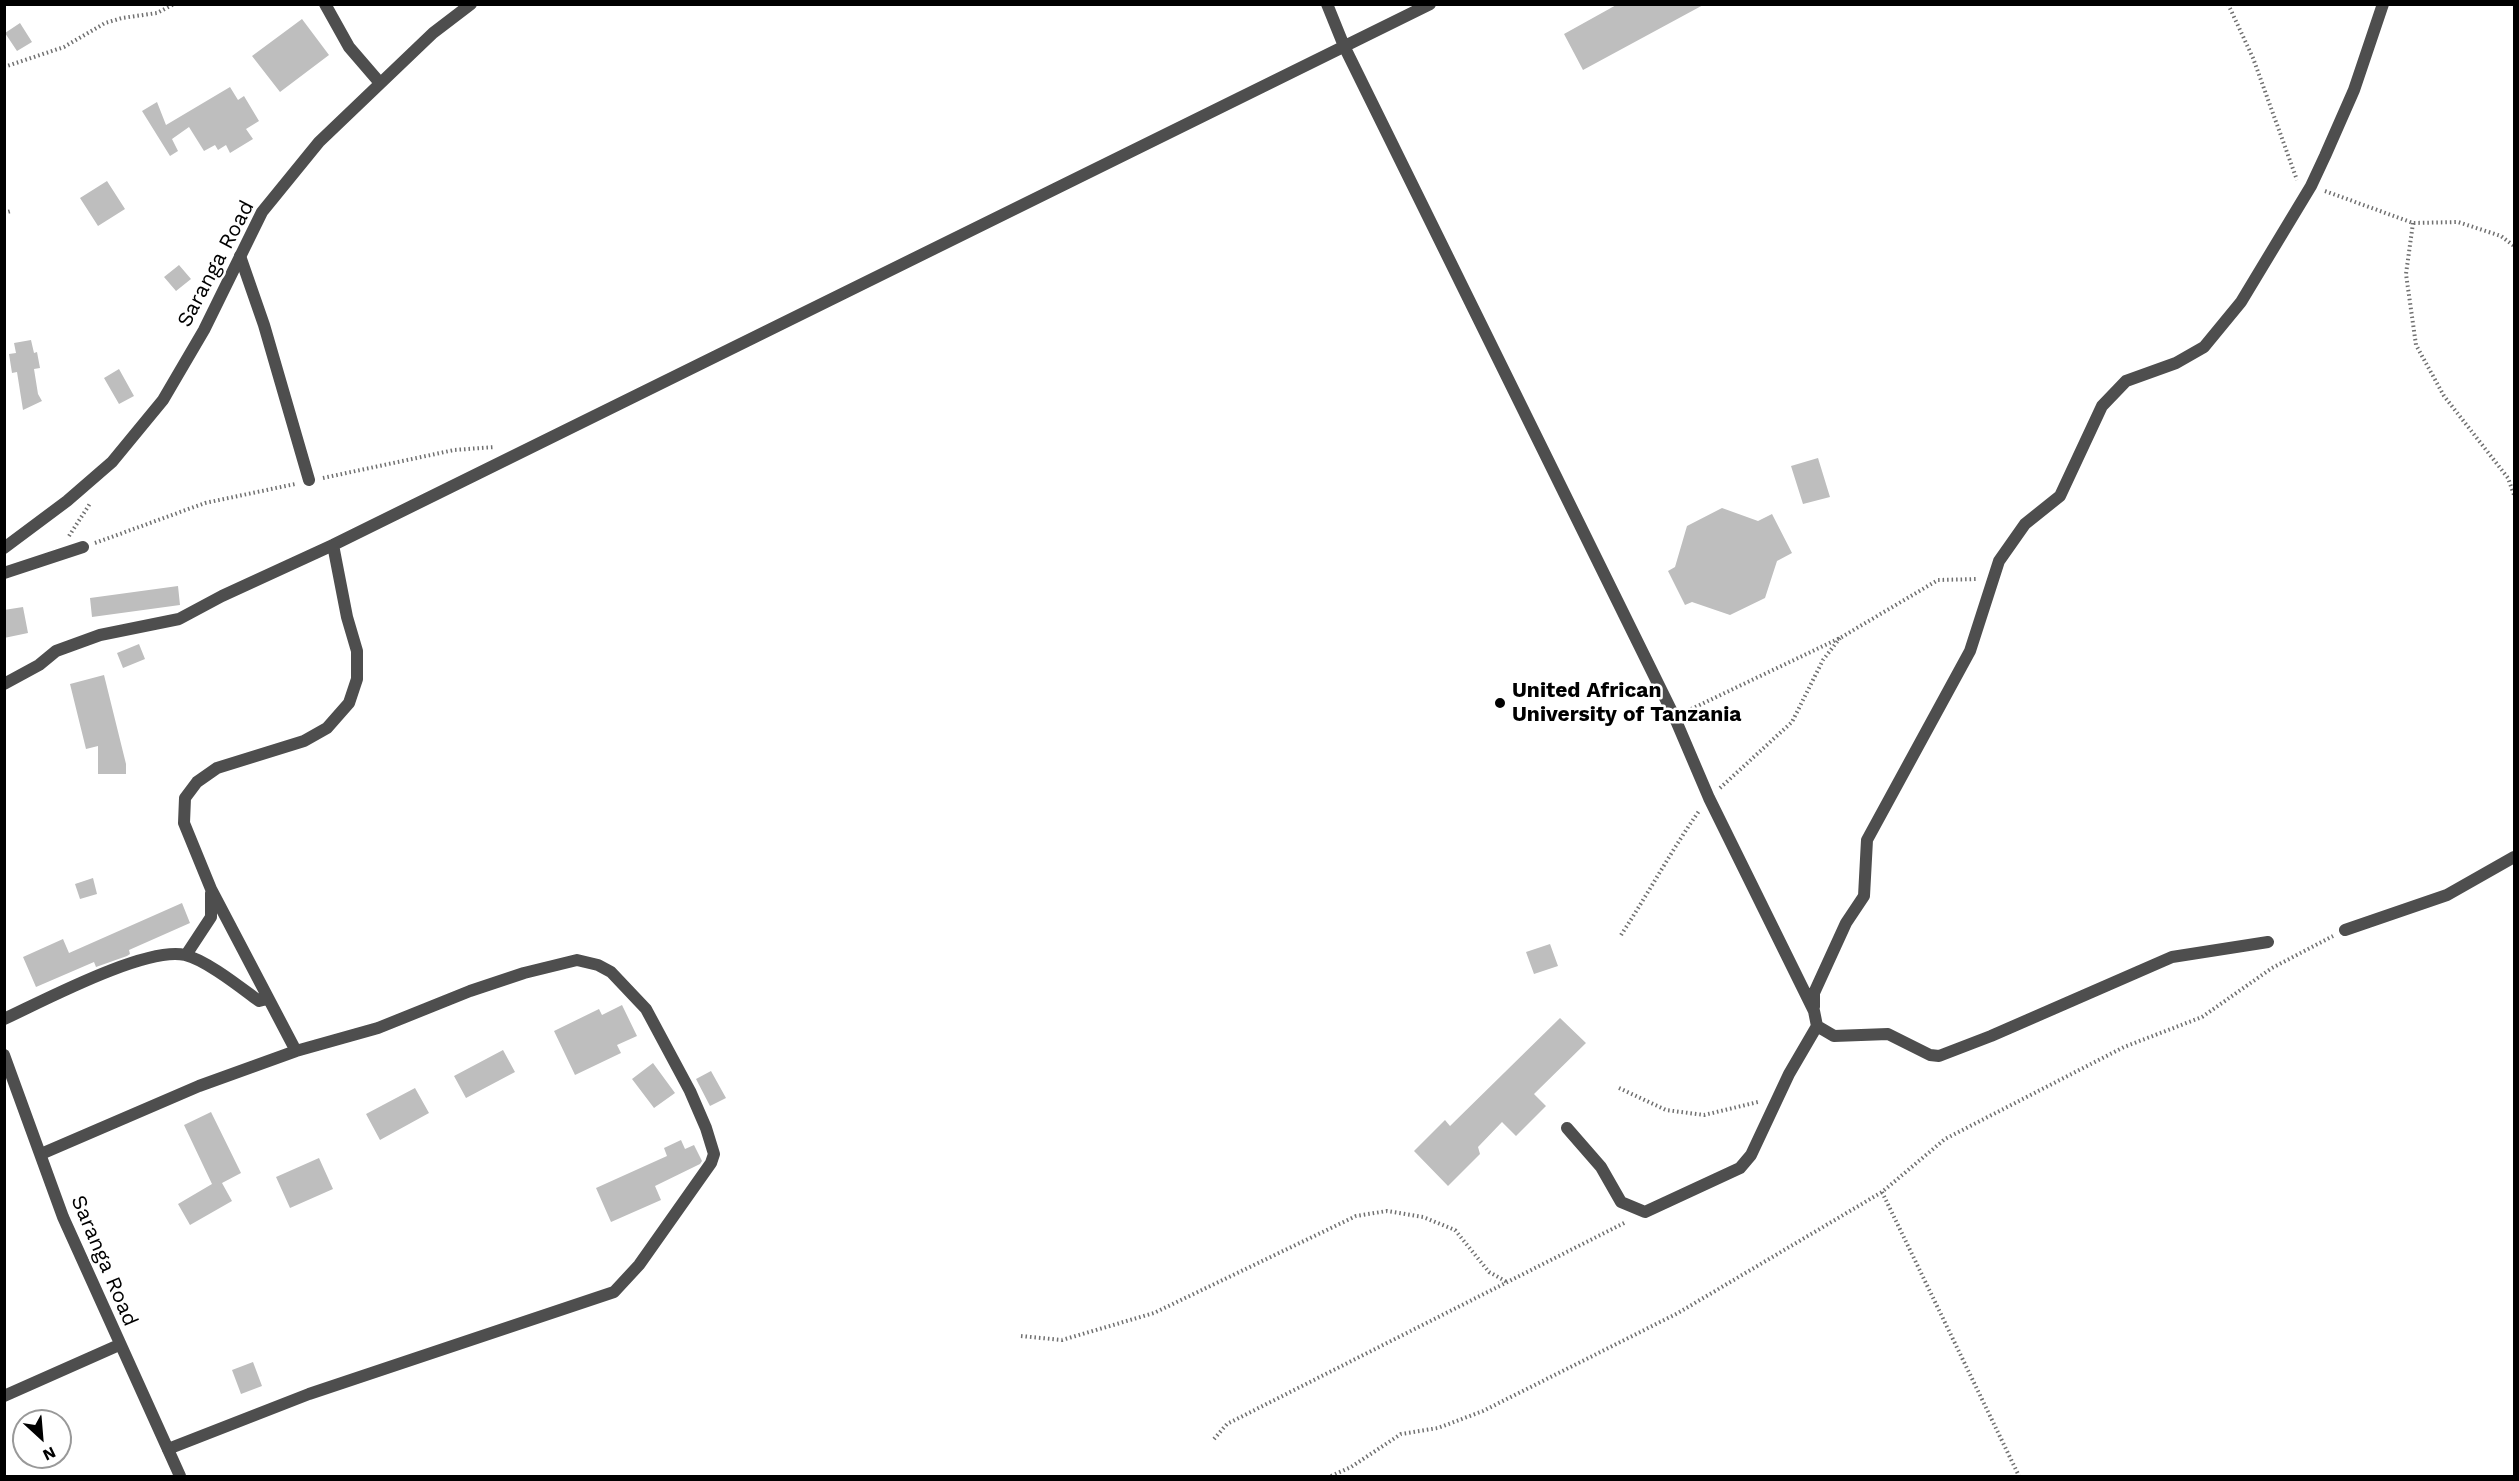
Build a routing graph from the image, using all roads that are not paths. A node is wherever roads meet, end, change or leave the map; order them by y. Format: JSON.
{"nodes":[{"id":1,"x":325,"y":4,"type":"edge"},
{"id":2,"x":471,"y":4,"type":"edge"},
{"id":3,"x":1327,"y":4,"type":"edge"},
{"id":4,"x":1430,"y":4,"type":"edge"},
{"id":5,"x":2383,"y":4,"type":"edge"},
{"id":6,"x":1344,"y":46,"type":"junction"},
{"id":7,"x":380,"y":83,"type":"junction"},
{"id":8,"x":240,"y":256,"type":"junction"},
{"id":9,"x":309,"y":480,"type":"road end"},
{"id":10,"x":333,"y":545,"type":"junction"},
{"id":11,"x":83,"y":547,"type":"road end"},
{"id":12,"x":4,"y":548,"type":"edge"},
{"id":13,"x":4,"y":573,"type":"edge"},
{"id":14,"x":4,"y":684,"type":"edge"},
{"id":15,"x":2514,"y":857,"type":"edge"},
{"id":16,"x":211,"y":889,"type":"junction"},
{"id":17,"x":2344,"y":930,"type":"road end"},
{"id":18,"x":2268,"y":942,"type":"dead end"},
{"id":19,"x":186,"y":955,"type":"junction"},
{"id":20,"x":267,"y":999,"type":"junction"},
{"id":21,"x":1814,"y":1011,"type":"junction"},
{"id":22,"x":4,"y":1019,"type":"edge"},
{"id":23,"x":1818,"y":1026,"type":"junction"},
{"id":24,"x":296,"y":1051,"type":"junction"},
{"id":25,"x":4,"y":1055,"type":"edge"},
{"id":26,"x":1567,"y":1128,"type":"dead end"},
{"id":27,"x":41,"y":1154,"type":"junction"},
{"id":28,"x":119,"y":1346,"type":"junction"},
{"id":29,"x":4,"y":1396,"type":"edge"},
{"id":30,"x":168,"y":1449,"type":"junction"},
{"id":31,"x":180,"y":1476,"type":"edge"}],
"edges":[{"from":1,"to":7,"type":"street"},
{"from":2,"to":7,"type":"street","name":"Saranga Road"},
{"from":3,"to":6,"type":"street"},
{"from":4,"to":6,"type":"street"},
{"from":5,"to":21,"type":"street"},
{"from":6,"to":10,"type":"street"},
{"from":6,"to":21,"type":"street"},
{"from":7,"to":8,"type":"street","name":"Saranga Road"},
{"from":8,"to":9,"type":"street"},
{"from":8,"to":12,"type":"street","name":"Saranga Road"},
{"from":10,"to":14,"type":"street"},
{"from":10,"to":16,"type":"street"},
{"from":11,"to":13,"type":"street"},
{"from":15,"to":17,"type":"street"},
{"from":16,"to":19,"type":"street"},
{"from":16,"to":20,"type":"street"},
{"from":18,"to":23,"type":"street"},
{"from":19,"to":20,"type":"street"},
{"from":19,"to":22,"type":"street"},
{"from":20,"to":24,"type":"street"},
{"from":21,"to":23,"type":"street"},
{"from":23,"to":26,"type":"street"},
{"from":24,"to":27,"type":"street"},
{"from":24,"to":30,"type":"street"},
{"from":25,"to":27,"type":"street","name":"Saranga Road"},
{"from":27,"to":28,"type":"street","name":"Saranga Road"},
{"from":28,"to":29,"type":"street"},
{"from":28,"to":30,"type":"street","name":"Saranga Road"},
{"from":30,"to":31,"type":"street","name":"Saranga Road"}]}
